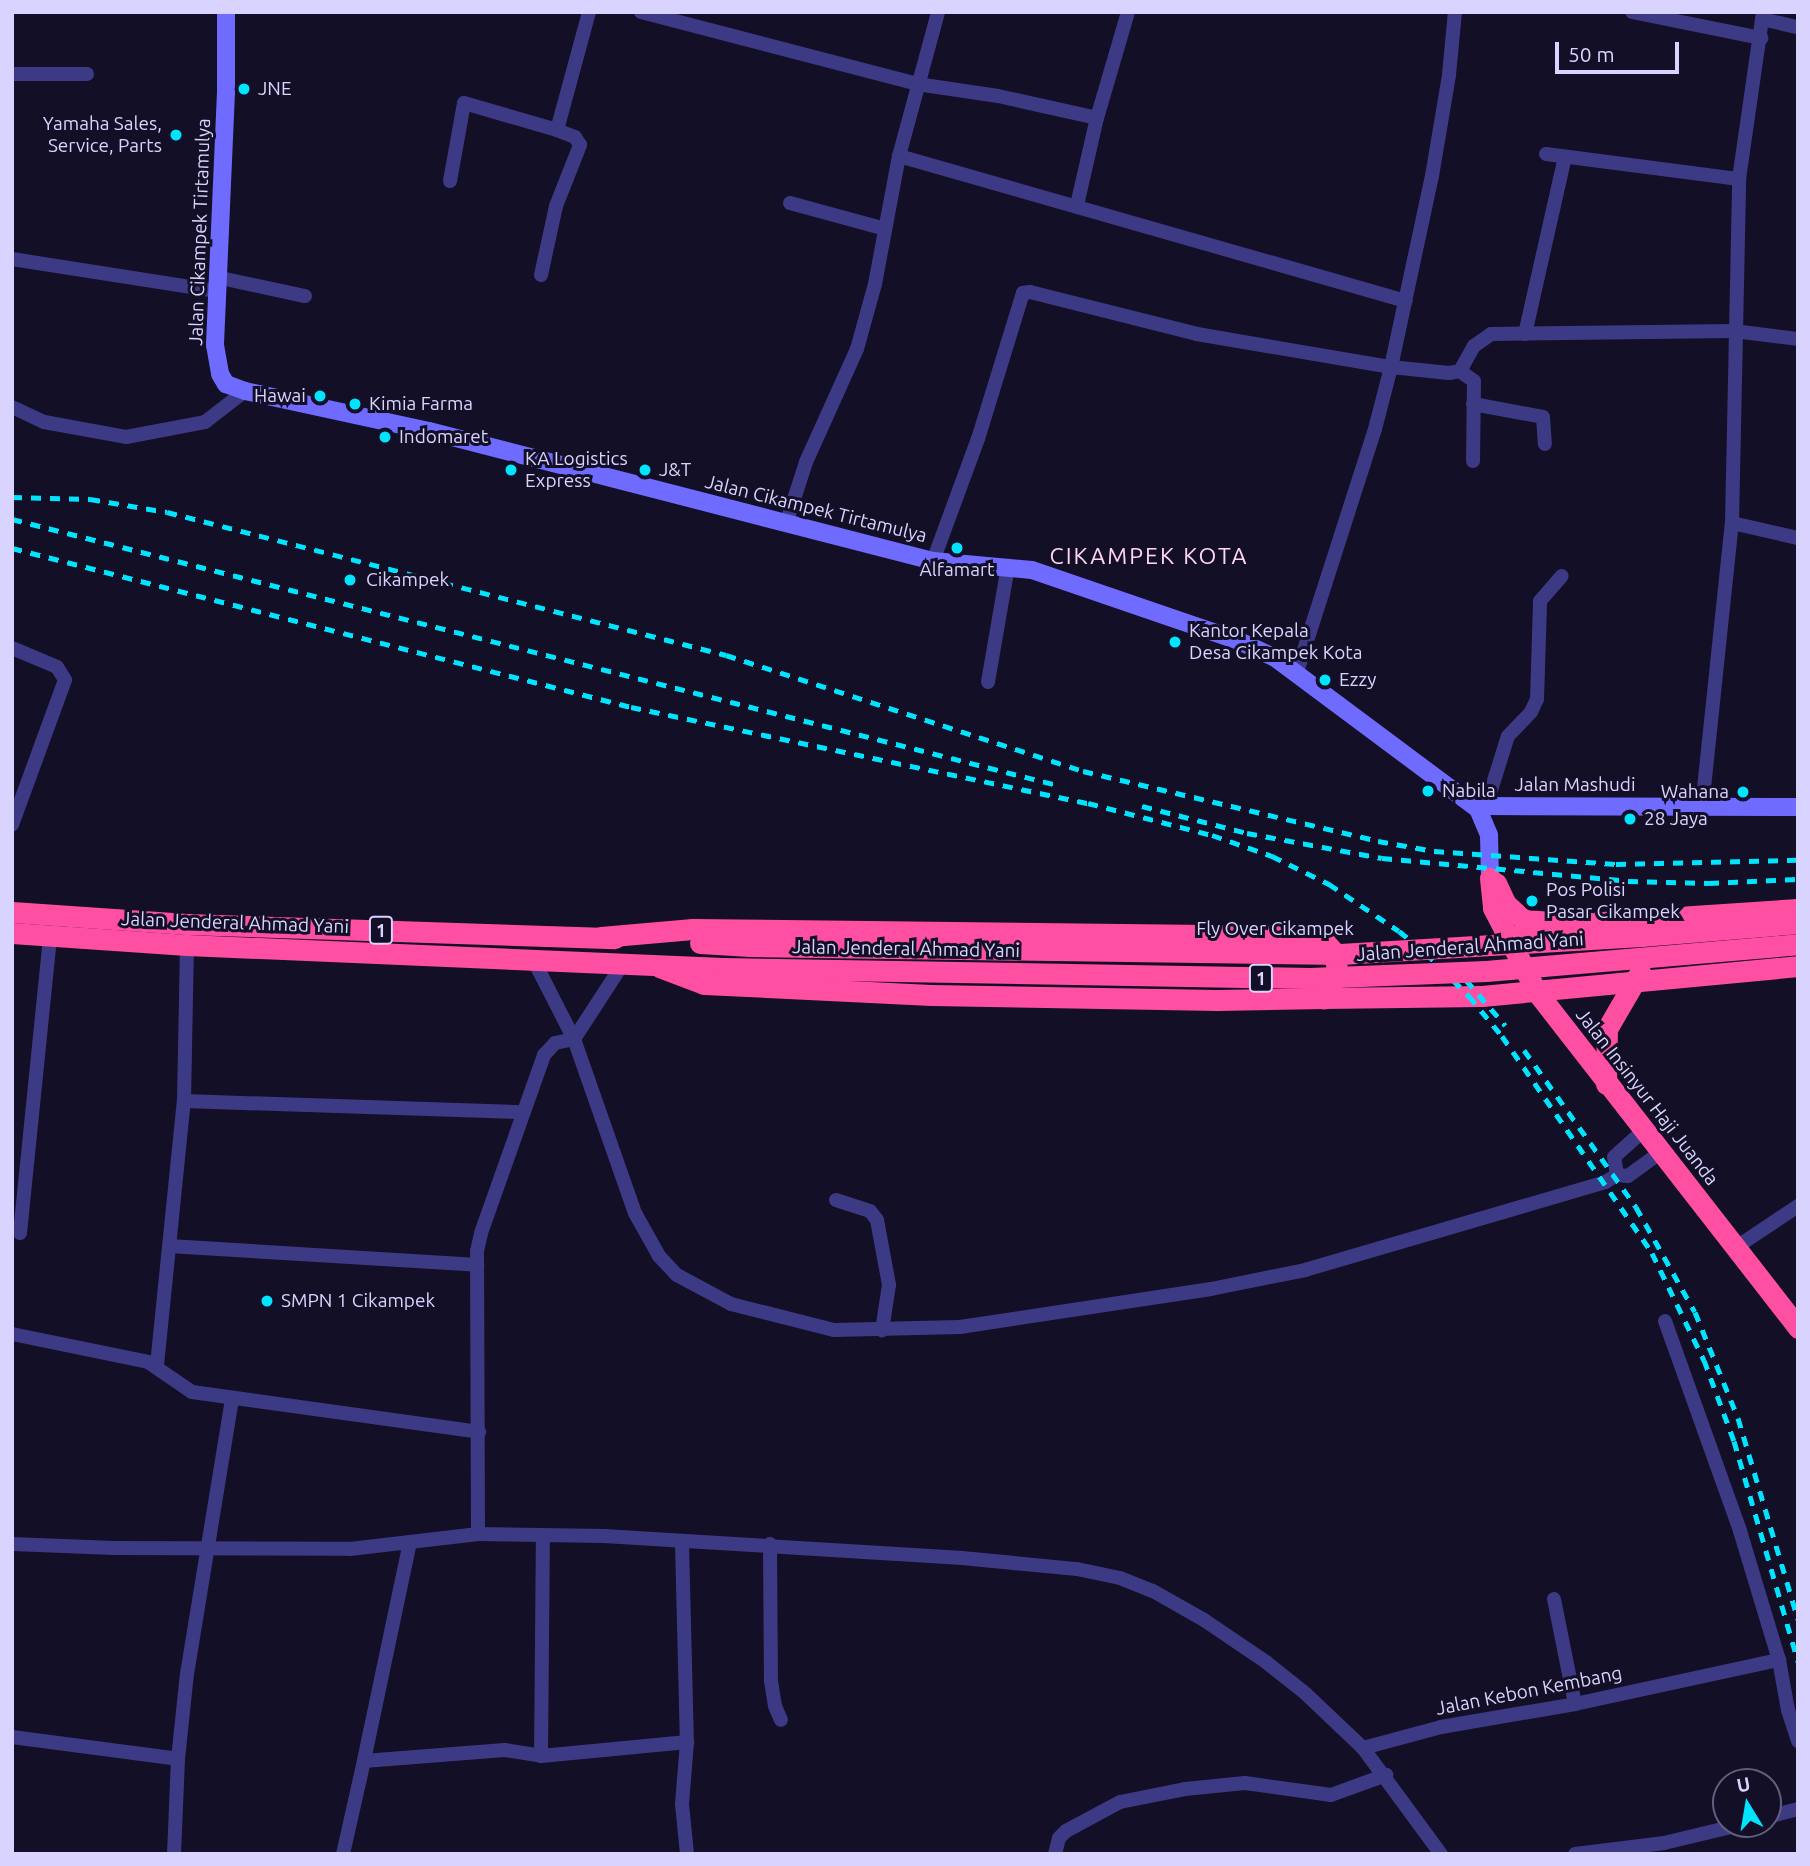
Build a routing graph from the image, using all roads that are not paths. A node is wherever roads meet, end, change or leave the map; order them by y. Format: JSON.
{"nodes":[{"id":1,"x":226,"y":12,"type":"edge"},
{"id":2,"x":589,"y":12,"type":"edge"},
{"id":3,"x":641,"y":12,"type":"edge"},
{"id":4,"x":938,"y":12,"type":"edge"},
{"id":5,"x":1128,"y":12,"type":"edge"},
{"id":6,"x":1455,"y":12,"type":"edge"},
{"id":7,"x":1632,"y":12,"type":"edge"},
{"id":8,"x":1763,"y":15,"type":"edge"},
{"id":9,"x":1798,"y":27,"type":"edge"},
{"id":10,"x":1761,"y":38,"type":"junction"},
{"id":11,"x":12,"y":74,"type":"edge"},
{"id":12,"x":87,"y":74,"type":"dead end"},
{"id":13,"x":917,"y":84,"type":"junction"},
{"id":14,"x":1097,"y":118,"type":"junction"},
{"id":15,"x":557,"y":130,"type":"junction"},
{"id":16,"x":1546,"y":154,"type":"dead end"},
{"id":17,"x":899,"y":156,"type":"junction"},
{"id":18,"x":1565,"y":157,"type":"junction"},
{"id":19,"x":1739,"y":179,"type":"junction"},
{"id":20,"x":450,"y":181,"type":"dead end"},
{"id":21,"x":790,"y":203,"type":"dead end"},
{"id":22,"x":1077,"y":205,"type":"junction"},
{"id":23,"x":885,"y":229,"type":"junction"},
{"id":24,"x":12,"y":259,"type":"edge"},
{"id":25,"x":541,"y":275,"type":"dead end"},
{"id":26,"x":216,"y":284,"type":"junction"},
{"id":27,"x":305,"y":296,"type":"dead end"},
{"id":28,"x":1406,"y":301,"type":"junction"},
{"id":29,"x":1734,"y":331,"type":"junction"},
{"id":30,"x":1525,"y":334,"type":"junction"},
{"id":31,"x":1798,"y":339,"type":"edge"},
{"id":32,"x":1391,"y":367,"type":"junction"},
{"id":33,"x":1460,"y":371,"type":"junction"},
{"id":34,"x":245,"y":391,"type":"junction"},
{"id":35,"x":1473,"y":404,"type":"junction"},
{"id":36,"x":12,"y":407,"type":"edge"},
{"id":37,"x":1545,"y":444,"type":"dead end"},
{"id":38,"x":1474,"y":461,"type":"dead end"},
{"id":39,"x":1732,"y":523,"type":"junction"},
{"id":40,"x":786,"y":524,"type":"junction"},
{"id":41,"x":1798,"y":538,"type":"edge"},
{"id":42,"x":933,"y":561,"type":"junction"},
{"id":43,"x":1008,"y":566,"type":"junction"},
{"id":44,"x":1562,"y":576,"type":"dead end"},
{"id":45,"x":12,"y":648,"type":"edge"},
{"id":46,"x":1296,"y":675,"type":"junction"},
{"id":47,"x":988,"y":682,"type":"dead end"},
{"id":48,"x":1702,"y":807,"type":"junction"},
{"id":49,"x":1798,"y":807,"type":"edge"},
{"id":50,"x":1482,"y":808,"type":"junction"},
{"id":51,"x":12,"y":825,"type":"edge"},
{"id":52,"x":1490,"y":878,"type":"junction"},
{"id":53,"x":1798,"y":909,"type":"edge"},
{"id":54,"x":12,"y":912,"type":"edge"},
{"id":55,"x":1617,"y":922,"type":"junction"},
{"id":56,"x":1798,"y":923,"type":"edge"},
{"id":57,"x":1572,"y":924,"type":"junction"},
{"id":58,"x":12,"y":933,"type":"edge"},
{"id":59,"x":50,"y":937,"type":"junction"},
{"id":60,"x":601,"y":937,"type":"junction"},
{"id":61,"x":1508,"y":938,"type":"junction"},
{"id":62,"x":1798,"y":944,"type":"edge"},
{"id":63,"x":187,"y":945,"type":"junction"},
{"id":64,"x":750,"y":946,"type":"joint"},
{"id":65,"x":534,"y":961,"type":"junction"},
{"id":66,"x":622,"y":965,"type":"junction"},
{"id":67,"x":1798,"y":966,"type":"edge"},
{"id":68,"x":659,"y":967,"type":"junction"},
{"id":69,"x":1636,"y":981,"type":"junction"},
{"id":70,"x":1536,"y":990,"type":"junction"},
{"id":71,"x":1324,"y":998,"type":"junction"},
{"id":72,"x":574,"y":1040,"type":"junction"},
{"id":73,"x":1606,"y":1084,"type":"junction"},
{"id":74,"x":184,"y":1101,"type":"junction"},
{"id":75,"x":522,"y":1112,"type":"junction"},
{"id":76,"x":1644,"y":1130,"type":"junction"},
{"id":77,"x":1661,"y":1152,"type":"junction"},
{"id":78,"x":1618,"y":1175,"type":"junction"},
{"id":79,"x":836,"y":1200,"type":"dead end"},
{"id":80,"x":1798,"y":1206,"type":"edge"},
{"id":81,"x":20,"y":1233,"type":"dead end"},
{"id":82,"x":169,"y":1246,"type":"junction"},
{"id":83,"x":1735,"y":1248,"type":"junction"},
{"id":84,"x":477,"y":1265,"type":"junction"},
{"id":85,"x":1665,"y":1321,"type":"dead end"},
{"id":86,"x":1798,"y":1328,"type":"edge"},
{"id":87,"x":881,"y":1330,"type":"junction"},
{"id":88,"x":12,"y":1334,"type":"edge"},
{"id":89,"x":157,"y":1365,"type":"junction"},
{"id":90,"x":232,"y":1398,"type":"junction"},
{"id":91,"x":479,"y":1432,"type":"junction"},
{"id":92,"x":478,"y":1534,"type":"junction"},
{"id":93,"x":543,"y":1536,"type":"junction"},
{"id":94,"x":410,"y":1542,"type":"junction"},
{"id":95,"x":682,"y":1542,"type":"junction"},
{"id":96,"x":12,"y":1544,"type":"edge"},
{"id":97,"x":770,"y":1544,"type":"junction"},
{"id":98,"x":206,"y":1547,"type":"junction"},
{"id":99,"x":1554,"y":1599,"type":"dead end"},
{"id":100,"x":1779,"y":1660,"type":"junction"},
{"id":101,"x":1575,"y":1704,"type":"junction"},
{"id":102,"x":781,"y":1720,"type":"dead end"},
{"id":103,"x":12,"y":1737,"type":"edge"},
{"id":104,"x":1798,"y":1741,"type":"edge"},
{"id":105,"x":687,"y":1742,"type":"junction"},
{"id":106,"x":1363,"y":1748,"type":"junction"},
{"id":107,"x":541,"y":1756,"type":"junction"},
{"id":108,"x":178,"y":1759,"type":"junction"},
{"id":109,"x":364,"y":1761,"type":"junction"},
{"id":110,"x":1385,"y":1775,"type":"junction"},
{"id":111,"x":1712,"y":1831,"type":"edge"},
{"id":112,"x":174,"y":1854,"type":"edge"},
{"id":113,"x":343,"y":1854,"type":"edge"},
{"id":114,"x":687,"y":1854,"type":"edge"},
{"id":115,"x":1055,"y":1854,"type":"edge"},
{"id":116,"x":1441,"y":1854,"type":"edge"},
{"id":117,"x":1575,"y":1854,"type":"edge"}],
"edges":[{"from":1,"to":26,"type":"street","name":"Jalan Cikampek Tirtamulya"},
{"from":2,"to":15,"type":"street"},
{"from":3,"to":13,"type":"street"},
{"from":4,"to":13,"type":"street"},
{"from":5,"to":14,"type":"street"},
{"from":6,"to":28,"type":"street"},
{"from":7,"to":10,"type":"street"},
{"from":8,"to":9,"type":"street"},
{"from":8,"to":10,"type":"street"},
{"from":10,"to":19,"type":"street"},
{"from":11,"to":12,"type":"street"},
{"from":13,"to":14,"type":"street"},
{"from":13,"to":17,"type":"street"},
{"from":14,"to":22,"type":"street"},
{"from":15,"to":20,"type":"street"},
{"from":15,"to":25,"type":"street"},
{"from":16,"to":18,"type":"street"},
{"from":17,"to":22,"type":"street"},
{"from":17,"to":23,"type":"street"},
{"from":18,"to":19,"type":"street"},
{"from":18,"to":30,"type":"street"},
{"from":19,"to":29,"type":"street"},
{"from":21,"to":23,"type":"street"},
{"from":22,"to":28,"type":"street"},
{"from":23,"to":40,"type":"street"},
{"from":24,"to":26,"type":"street"},
{"from":26,"to":27,"type":"street"},
{"from":26,"to":34,"type":"street","name":"Jalan Cikampek Tirtamulya"},
{"from":28,"to":32,"type":"street"},
{"from":29,"to":30,"type":"street"},
{"from":29,"to":31,"type":"street"},
{"from":29,"to":39,"type":"street"},
{"from":30,"to":33,"type":"street"},
{"from":32,"to":33,"type":"street"},
{"from":32,"to":42,"type":"street"},
{"from":32,"to":46,"type":"street"},
{"from":33,"to":35,"type":"street"},
{"from":34,"to":36,"type":"street"},
{"from":34,"to":40,"type":"street","name":"Jalan Cikampek Tirtamulya"},
{"from":35,"to":37,"type":"street"},
{"from":35,"to":38,"type":"street"},
{"from":39,"to":41,"type":"street"},
{"from":39,"to":48,"type":"street"},
{"from":40,"to":42,"type":"street","name":"Jalan Cikampek Tirtamulya"},
{"from":42,"to":43,"type":"street","name":"Jalan Cikampek Tirtamulya"},
{"from":43,"to":46,"type":"street","name":"Jalan Cikampek Tirtamulya"},
{"from":43,"to":47,"type":"street"},
{"from":44,"to":50,"type":"street"},
{"from":45,"to":51,"type":"street"},
{"from":46,"to":50,"type":"street","name":"Jalan Cikampek Tirtamulya"},
{"from":48,"to":49,"type":"street","name":"Jalan Mashudi"},
{"from":48,"to":50,"type":"street","name":"Jalan Mashudi"},
{"from":50,"to":52,"type":"street"},
{"from":52,"to":57,"type":"highway"},
{"from":52,"to":61,"type":"highway","name":"Jalan Insinyur Haji Juanda"},
{"from":53,"to":55,"type":"highway"},
{"from":54,"to":60,"type":"highway","name":"Jalan Jenderal Ahmad Yani","number":"1"},
{"from":55,"to":57,"type":"highway"},
{"from":55,"to":69,"type":"highway"},
{"from":56,"to":64,"type":"highway","name":"Fly Over Cikampek","number":"1","bridge":true},
{"from":57,"to":61,"type":"highway"},
{"from":58,"to":59,"type":"highway","name":"Jalan Jenderal Ahmad Yani","number":"1"},
{"from":59,"to":63,"type":"highway","name":"Jalan Jenderal Ahmad Yani","number":"1"},
{"from":59,"to":81,"type":"street"},
{"from":60,"to":64,"type":"highway","name":"Jalan Jenderal Ahmad Yani","number":"1"},
{"from":60,"to":71,"type":"highway"},
{"from":61,"to":70,"type":"highway","name":"Jalan Insinyur Haji Juanda"},
{"from":62,"to":68,"type":"highway","name":"Jalan Jenderal Ahmad Yani","number":"1","bridge":true},
{"from":63,"to":65,"type":"highway","name":"Jalan Jenderal Ahmad Yani","number":"1"},
{"from":63,"to":74,"type":"street"},
{"from":65,"to":66,"type":"highway","name":"Jalan Jenderal Ahmad Yani","number":"1"},
{"from":65,"to":72,"type":"street"},
{"from":66,"to":68,"type":"highway","name":"Jalan Jenderal Ahmad Yani","number":"1"},
{"from":66,"to":72,"type":"street"},
{"from":67,"to":69,"type":"highway"},
{"from":68,"to":71,"type":"highway"},
{"from":69,"to":70,"type":"highway"},
{"from":69,"to":73,"type":"highway"},
{"from":70,"to":71,"type":"highway"},
{"from":70,"to":73,"type":"highway","name":"Jalan Insinyur Haji Juanda"},
{"from":72,"to":75,"type":"street"},
{"from":72,"to":87,"type":"street"},
{"from":73,"to":76,"type":"highway","name":"Jalan Insinyur Haji Juanda"},
{"from":74,"to":75,"type":"street"},
{"from":74,"to":82,"type":"street"},
{"from":75,"to":84,"type":"street"},
{"from":76,"to":77,"type":"highway","name":"Jalan Insinyur Haji Juanda"},
{"from":76,"to":78,"type":"street"},
{"from":77,"to":78,"type":"street"},
{"from":77,"to":83,"type":"highway","name":"Jalan Insinyur Haji Juanda"},
{"from":78,"to":87,"type":"street"},
{"from":79,"to":87,"type":"street"},
{"from":80,"to":83,"type":"street"},
{"from":82,"to":84,"type":"street"},
{"from":82,"to":89,"type":"street"},
{"from":83,"to":86,"type":"highway","name":"Jalan Insinyur Haji Juanda"},
{"from":84,"to":91,"type":"street"},
{"from":85,"to":100,"type":"street"},
{"from":88,"to":89,"type":"street"},
{"from":89,"to":90,"type":"street"},
{"from":90,"to":91,"type":"street"},
{"from":90,"to":98,"type":"street"},
{"from":91,"to":92,"type":"street"},
{"from":92,"to":93,"type":"street"},
{"from":92,"to":94,"type":"street"},
{"from":93,"to":95,"type":"street"},
{"from":93,"to":107,"type":"street"},
{"from":94,"to":98,"type":"street"},
{"from":94,"to":109,"type":"street"},
{"from":95,"to":97,"type":"street"},
{"from":95,"to":105,"type":"street"},
{"from":96,"to":98,"type":"street"},
{"from":97,"to":102,"type":"street"},
{"from":97,"to":106,"type":"street"},
{"from":98,"to":108,"type":"street"},
{"from":99,"to":101,"type":"street"},
{"from":100,"to":101,"type":"street","name":"Jalan Kebon Kembang"},
{"from":100,"to":104,"type":"street"},
{"from":101,"to":106,"type":"street","name":"Jalan Kebon Kembang"},
{"from":103,"to":108,"type":"street"},
{"from":105,"to":107,"type":"street"},
{"from":105,"to":114,"type":"street"},
{"from":106,"to":110,"type":"street"},
{"from":107,"to":109,"type":"street"},
{"from":108,"to":112,"type":"street"},
{"from":109,"to":113,"type":"street"},
{"from":110,"to":115,"type":"street"},
{"from":110,"to":116,"type":"street"},
{"from":111,"to":117,"type":"street"}]}
